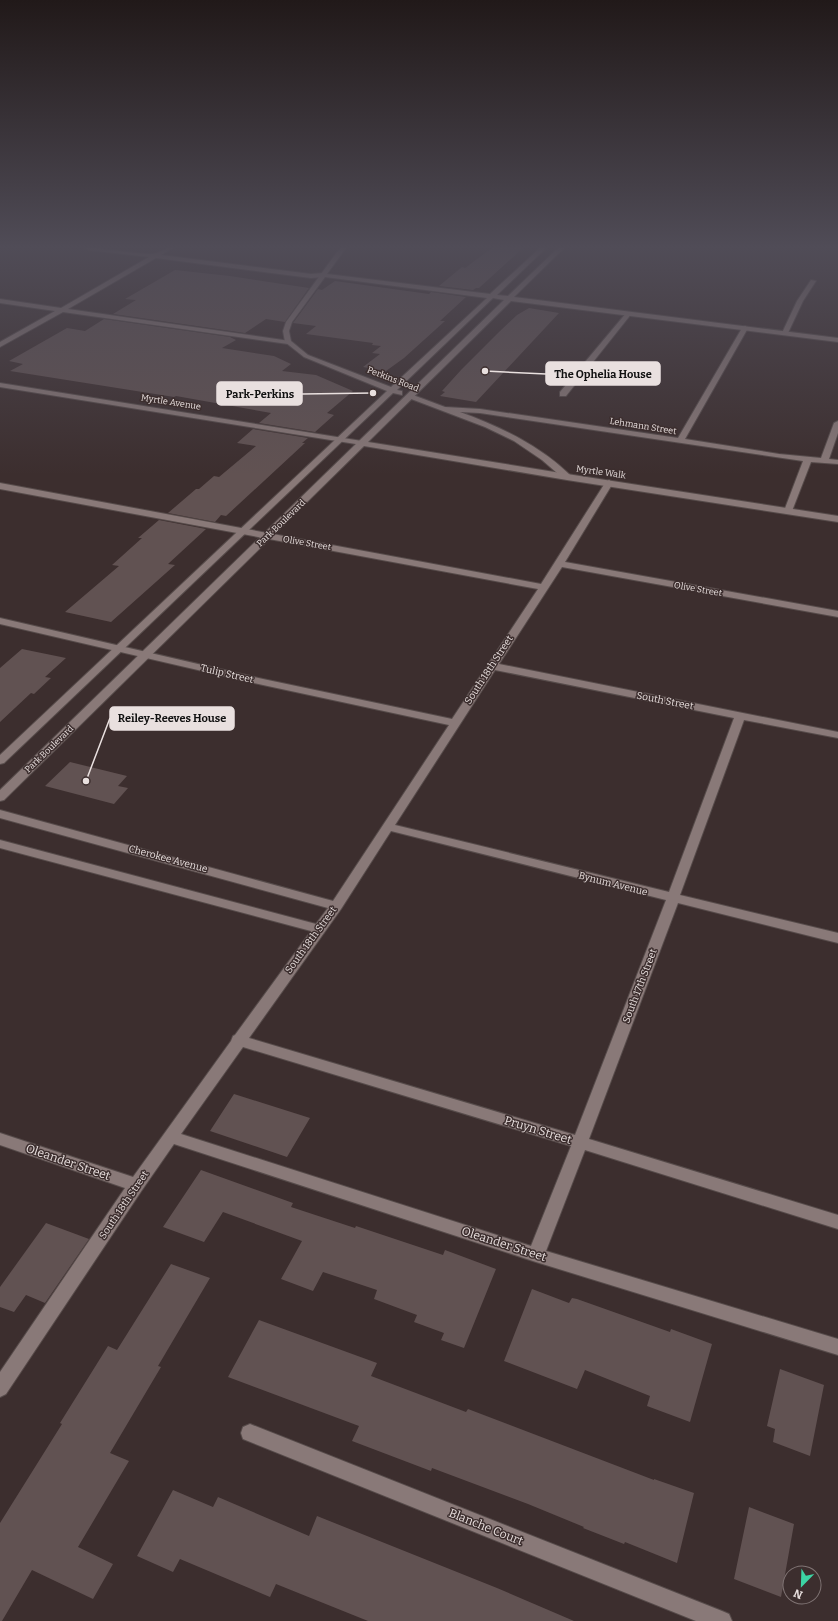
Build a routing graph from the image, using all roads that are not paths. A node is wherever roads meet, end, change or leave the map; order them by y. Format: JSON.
{"nodes":[{"id":1,"x":39,"y":324,"type":"edge"},
{"id":2,"x":154,"y":324,"type":"edge"},
{"id":3,"x":288,"y":324,"type":"edge"},
{"id":4,"x":463,"y":324,"type":"edge"},
{"id":5,"x":484,"y":324,"type":"edge"},
{"id":6,"x":620,"y":324,"type":"edge"},
{"id":7,"x":711,"y":324,"type":"edge"},
{"id":8,"x":789,"y":324,"type":"edge"},
{"id":9,"x":745,"y":328,"type":"junction"},
{"id":10,"x":785,"y":333,"type":"junction"},
{"id":11,"x":838,"y":340,"type":"edge"},
{"id":12,"x":288,"y":342,"type":"junction"},
{"id":13,"x":0,"y":345,"type":"edge"},
{"id":14,"x":0,"y":385,"type":"edge"},
{"id":15,"x":392,"y":390,"type":"junction"},
{"id":16,"x":563,"y":394,"type":"dead end"},
{"id":17,"x":410,"y":397,"type":"junction"},
{"id":18,"x":446,"y":409,"type":"junction"},
{"id":19,"x":838,"y":423,"type":"edge"},
{"id":20,"x":340,"y":440,"type":"junction"},
{"id":21,"x":680,"y":441,"type":"junction"},
{"id":22,"x":362,"y":443,"type":"junction"},
{"id":23,"x":808,"y":459,"type":"junction"},
{"id":24,"x":824,"y":460,"type":"junction"},
{"id":25,"x":838,"y":462,"type":"edge"},
{"id":26,"x":566,"y":477,"type":"junction"},
{"id":27,"x":609,"y":484,"type":"junction"},
{"id":28,"x":0,"y":486,"type":"edge"},
{"id":29,"x":788,"y":511,"type":"junction"},
{"id":30,"x":838,"y":519,"type":"edge"},
{"id":31,"x":243,"y":531,"type":"junction"},
{"id":32,"x":267,"y":536,"type":"junction"},
{"id":33,"x":559,"y":564,"type":"junction"},
{"id":34,"x":542,"y":587,"type":"junction"},
{"id":35,"x":838,"y":614,"type":"edge"},
{"id":36,"x":0,"y":621,"type":"edge"},
{"id":37,"x":118,"y":649,"type":"junction"},
{"id":38,"x":145,"y":655,"type":"junction"},
{"id":39,"x":492,"y":666,"type":"junction"},
{"id":40,"x":740,"y":716,"type":"junction"},
{"id":41,"x":456,"y":723,"type":"junction"},
{"id":42,"x":838,"y":735,"type":"edge"},
{"id":43,"x":0,"y":761,"type":"edge"},
{"id":44,"x":0,"y":797,"type":"edge"},
{"id":45,"x":0,"y":814,"type":"edge"},
{"id":46,"x":388,"y":827,"type":"junction"},
{"id":47,"x":0,"y":844,"type":"edge"},
{"id":48,"x":673,"y":899,"type":"junction"},
{"id":49,"x":336,"y":906,"type":"junction"},
{"id":50,"x":319,"y":929,"type":"junction"},
{"id":51,"x":838,"y":938,"type":"edge"},
{"id":52,"x":238,"y":1040,"type":"junction"},
{"id":53,"x":172,"y":1137,"type":"junction"},
{"id":54,"x":0,"y":1139,"type":"edge"},
{"id":55,"x":581,"y":1143,"type":"junction"},
{"id":56,"x":136,"y":1185,"type":"junction"},
{"id":57,"x":838,"y":1222,"type":"edge"},
{"id":58,"x":536,"y":1255,"type":"junction"},
{"id":59,"x":838,"y":1347,"type":"edge"},
{"id":60,"x":0,"y":1388,"type":"edge"},
{"id":61,"x":250,"y":1433,"type":"dead end"},
{"id":62,"x":722,"y":1621,"type":"edge"}],
"edges":[{"from":1,"to":13,"type":"street"},
{"from":2,"to":12,"type":"street"},
{"from":3,"to":12,"type":"street"},
{"from":4,"to":15,"type":"street"},
{"from":5,"to":17,"type":"street","name":"Park Boulevard"},
{"from":6,"to":16,"type":"street"},
{"from":7,"to":9,"type":"street"},
{"from":8,"to":10,"type":"street"},
{"from":9,"to":10,"type":"street"},
{"from":9,"to":21,"type":"street"},
{"from":10,"to":11,"type":"street"},
{"from":12,"to":15,"type":"street","name":"Perkins Road"},
{"from":14,"to":20,"type":"street","name":"Myrtle Avenue"},
{"from":15,"to":17,"type":"street","name":"Perkins Road"},
{"from":15,"to":20,"type":"street"},
{"from":17,"to":18,"type":"street","name":"Perkins Road"},
{"from":17,"to":22,"type":"street","name":"Park Boulevard"},
{"from":18,"to":21,"type":"street","name":"Lehmann Street"},
{"from":18,"to":26,"type":"street","name":"Perkins Road"},
{"from":19,"to":24,"type":"street"},
{"from":20,"to":22,"type":"street","name":"Myrtle Avenue"},
{"from":20,"to":31,"type":"street"},
{"from":21,"to":23,"type":"street","name":"Lehmann Street"},
{"from":22,"to":26,"type":"street","name":"Myrtle Walk"},
{"from":22,"to":32,"type":"street","name":"Park Boulevard"},
{"from":23,"to":24,"type":"street","name":"Lehmann Street"},
{"from":23,"to":29,"type":"street"},
{"from":24,"to":25,"type":"street","name":"Lehmann Street"},
{"from":26,"to":27,"type":"street","name":"Myrtle Walk"},
{"from":27,"to":29,"type":"street","name":"Myrtle Walk"},
{"from":27,"to":33,"type":"street","name":"South 18th Street"},
{"from":28,"to":31,"type":"street","name":"Olive Street"},
{"from":29,"to":30,"type":"street","name":"Myrtle Walk"},
{"from":31,"to":32,"type":"street","name":"Olive Street"},
{"from":31,"to":37,"type":"street"},
{"from":32,"to":34,"type":"street","name":"Olive Street"},
{"from":32,"to":38,"type":"street","name":"Park Boulevard"},
{"from":33,"to":34,"type":"street","name":"South 18th Street"},
{"from":33,"to":35,"type":"street","name":"Olive Street"},
{"from":34,"to":39,"type":"street","name":"South 18th Street"},
{"from":36,"to":37,"type":"street","name":"Tulip Street"},
{"from":37,"to":38,"type":"street","name":"Tulip Street"},
{"from":37,"to":43,"type":"street"},
{"from":38,"to":41,"type":"street","name":"Tulip Street"},
{"from":38,"to":44,"type":"street","name":"Park Boulevard"},
{"from":39,"to":40,"type":"street","name":"South Street"},
{"from":39,"to":41,"type":"street","name":"South 18th Street"},
{"from":40,"to":42,"type":"street","name":"South Street"},
{"from":40,"to":48,"type":"street","name":"South 17th Street"},
{"from":41,"to":46,"type":"street","name":"South 18th Street"},
{"from":45,"to":49,"type":"street","name":"Cherokee Avenue"},
{"from":46,"to":48,"type":"street","name":"Bynum Avenue"},
{"from":46,"to":49,"type":"street","name":"South 18th Street"},
{"from":47,"to":50,"type":"street"},
{"from":48,"to":51,"type":"street","name":"Bynum Avenue"},
{"from":48,"to":55,"type":"street","name":"South 17th Street"},
{"from":49,"to":50,"type":"street","name":"South 18th Street"},
{"from":50,"to":52,"type":"street","name":"South 18th Street"},
{"from":52,"to":53,"type":"street","name":"South 18th Street"},
{"from":52,"to":55,"type":"street","name":"Pruyn Street"},
{"from":53,"to":56,"type":"street","name":"South 18th Street"},
{"from":53,"to":58,"type":"street","name":"Oleander Street"},
{"from":54,"to":56,"type":"street","name":"Oleander Street"},
{"from":55,"to":57,"type":"street","name":"Pruyn Street"},
{"from":55,"to":58,"type":"street","name":"South 17th Street"},
{"from":56,"to":60,"type":"street","name":"South 18th Street"},
{"from":58,"to":59,"type":"street","name":"Oleander Street"},
{"from":61,"to":62,"type":"street","name":"Blanche Court"}]}
